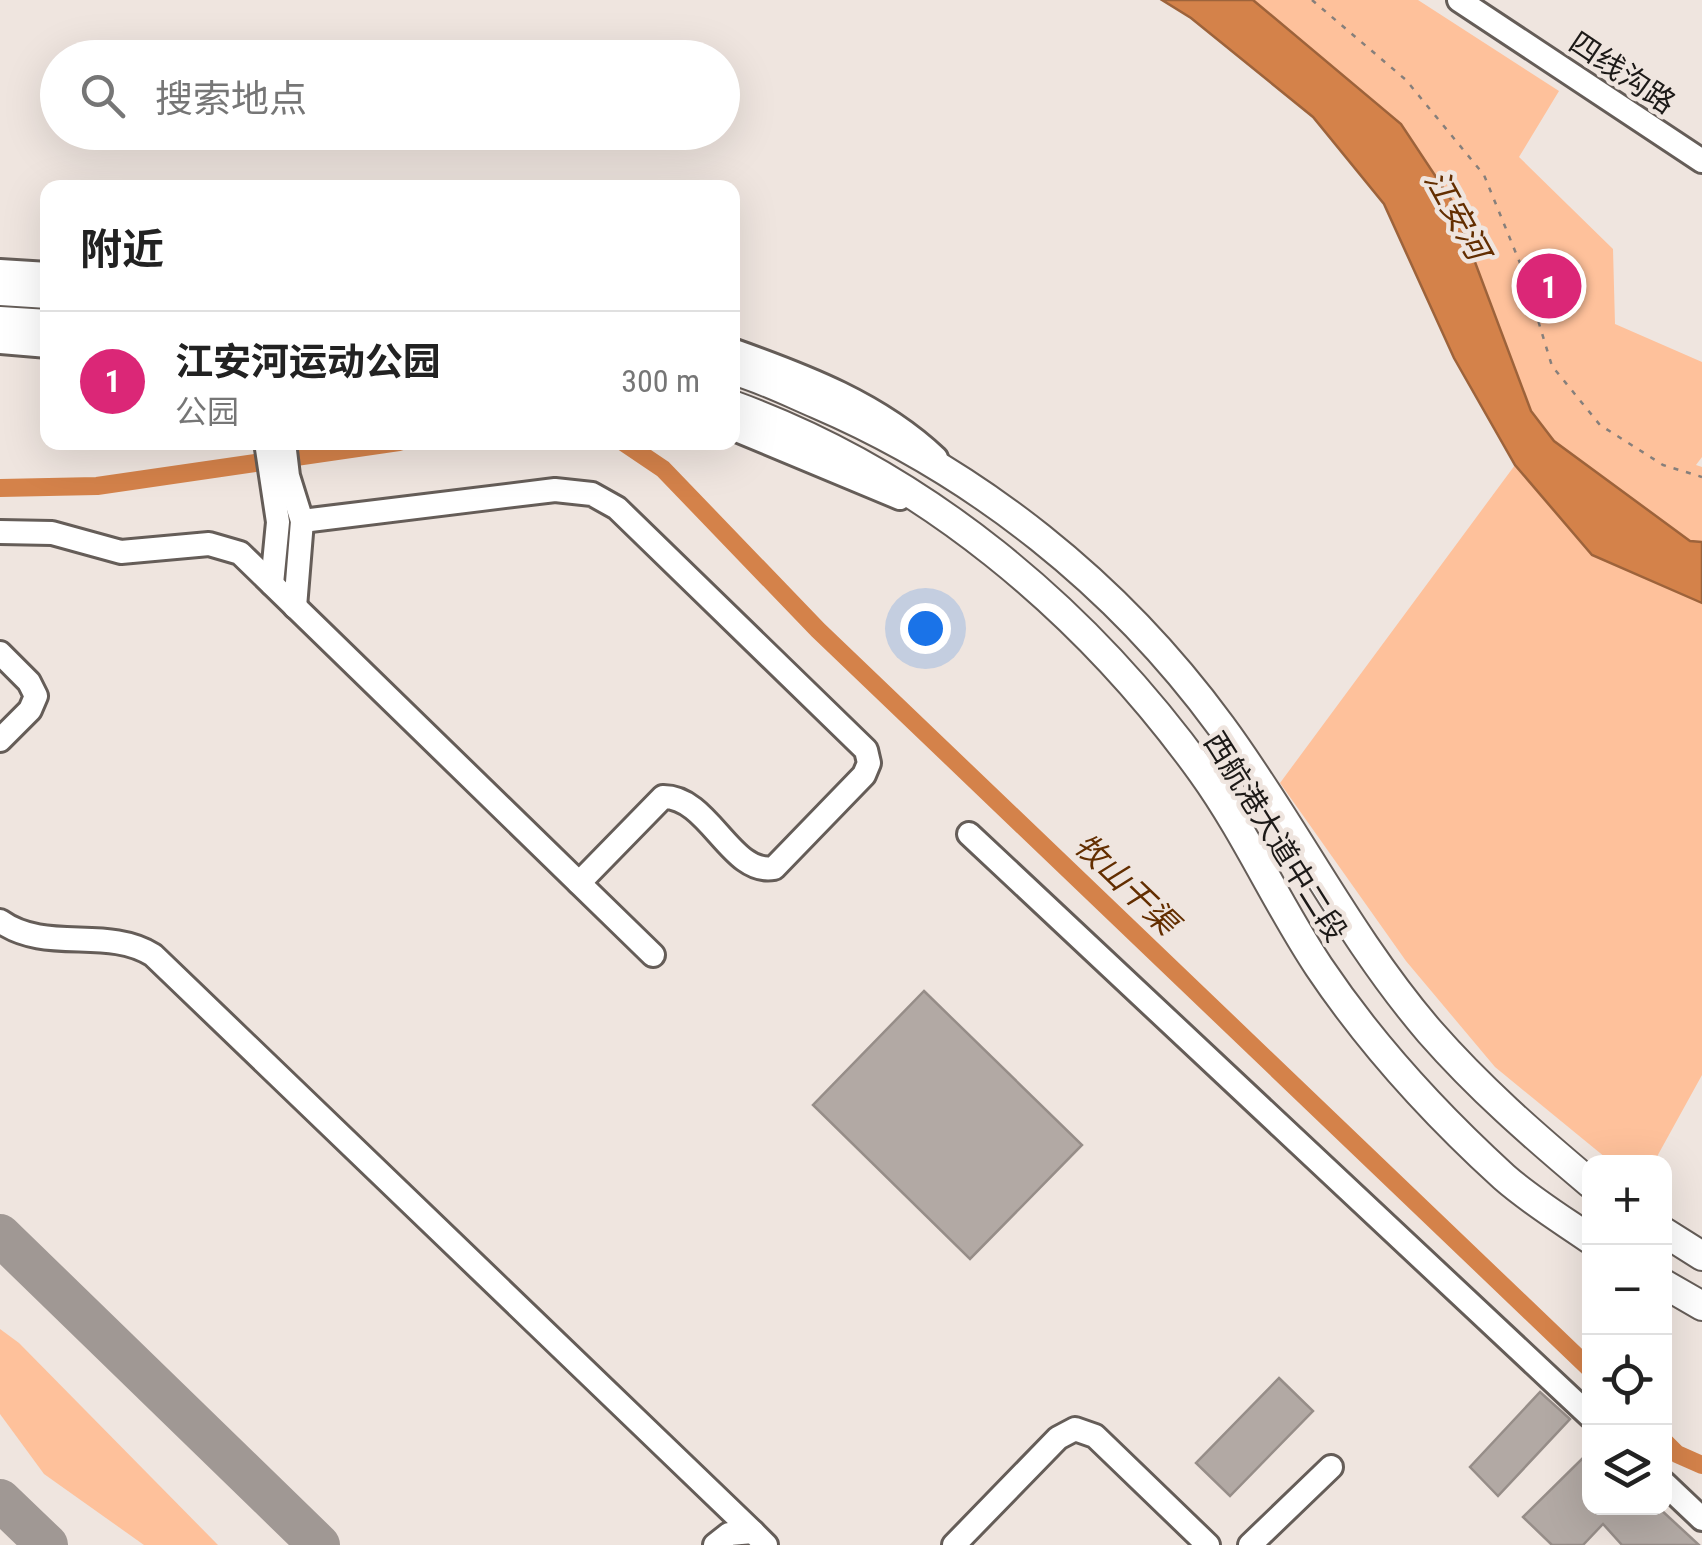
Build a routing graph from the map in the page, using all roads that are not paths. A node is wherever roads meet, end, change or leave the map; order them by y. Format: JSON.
{"nodes":[{"id":1,"x":1459,"y":0,"type":"edge"},
{"id":2,"x":1702,"y":161,"type":"edge"},
{"id":3,"x":0,"y":270,"type":"edge"},
{"id":4,"x":40,"y":273,"type":"edge"},
{"id":5,"x":0,"y":290,"type":"edge"},
{"id":6,"x":40,"y":293,"type":"edge"},
{"id":7,"x":0,"y":321,"type":"edge"},
{"id":8,"x":40,"y":324,"type":"edge"},
{"id":9,"x":0,"y":342,"type":"edge"},
{"id":10,"x":40,"y":345,"type":"edge"},
{"id":11,"x":740,"y":353,"type":"edge"},
{"id":12,"x":740,"y":373,"type":"edge"},
{"id":13,"x":740,"y":408,"type":"edge"},
{"id":14,"x":740,"y":431,"type":"edge"},
{"id":15,"x":269,"y":450,"type":"edge"},
{"id":16,"x":283,"y":450,"type":"edge"},
{"id":17,"x":949,"y":470,"type":"junction"},
{"id":18,"x":279,"y":478,"type":"junction"},
{"id":19,"x":946,"y":518,"type":"junction"},
{"id":20,"x":302,"y":521,"type":"junction"},
{"id":21,"x":0,"y":532,"type":"edge"},
{"id":22,"x":272,"y":584,"type":"junction"},
{"id":23,"x":294,"y":607,"type":"junction"},
{"id":24,"x":0,"y":654,"type":"edge"},
{"id":25,"x":0,"y":740,"type":"edge"},
{"id":26,"x":969,"y":834,"type":"dead end"},
{"id":27,"x":579,"y":883,"type":"junction"},
{"id":28,"x":0,"y":921,"type":"edge"},
{"id":29,"x":653,"y":954,"type":"dead end"},
{"id":30,"x":1582,"y":1175,"type":"edge"},
{"id":31,"x":1582,"y":1233,"type":"edge"},
{"id":32,"x":1672,"y":1237,"type":"edge"},
{"id":33,"x":1702,"y":1256,"type":"edge"},
{"id":34,"x":1672,"y":1289,"type":"edge"},
{"id":35,"x":1702,"y":1306,"type":"edge"},
{"id":36,"x":1582,"y":1409,"type":"edge"},
{"id":37,"x":1331,"y":1467,"type":"dead end"},
{"id":38,"x":1672,"y":1491,"type":"edge"},
{"id":39,"x":1702,"y":1519,"type":"edge"},
{"id":40,"x":759,"y":1539,"type":"edge"},
{"id":41,"x":716,"y":1545,"type":"edge"},
{"id":42,"x":954,"y":1545,"type":"edge"},
{"id":43,"x":1208,"y":1545,"type":"edge"},
{"id":44,"x":1250,"y":1545,"type":"edge"}],
"edges":[{"from":1,"to":2,"type":"street","name":"四线沟路"},
{"from":3,"to":4,"type":"street"},
{"from":5,"to":6,"type":"main road"},
{"from":7,"to":8,"type":"main road"},
{"from":9,"to":10,"type":"street"},
{"from":11,"to":17,"type":"street"},
{"from":12,"to":17,"type":"main road","name":"西航港大道中二段"},
{"from":13,"to":19,"type":"main road","name":"西航港大道中二段"},
{"from":14,"to":19,"type":"street"},
{"from":15,"to":18,"type":"street"},
{"from":16,"to":18,"type":"street"},
{"from":17,"to":30,"type":"main road","name":"西航港大道中二段"},
{"from":18,"to":20,"type":"street"},
{"from":18,"to":22,"type":"street"},
{"from":19,"to":31,"type":"main road","name":"西航港大道中二段"},
{"from":20,"to":23,"type":"street"},
{"from":20,"to":27,"type":"street"},
{"from":21,"to":22,"type":"street"},
{"from":22,"to":23,"type":"street"},
{"from":23,"to":27,"type":"street"},
{"from":24,"to":25,"type":"street"},
{"from":26,"to":36,"type":"street"},
{"from":27,"to":29,"type":"street"},
{"from":28,"to":40,"type":"street"},
{"from":32,"to":33,"type":"main road"},
{"from":34,"to":35,"type":"main road"},
{"from":37,"to":44,"type":"street"},
{"from":38,"to":39,"type":"street"},
{"from":40,"to":41,"type":"street"},
{"from":42,"to":43,"type":"street"}]}
